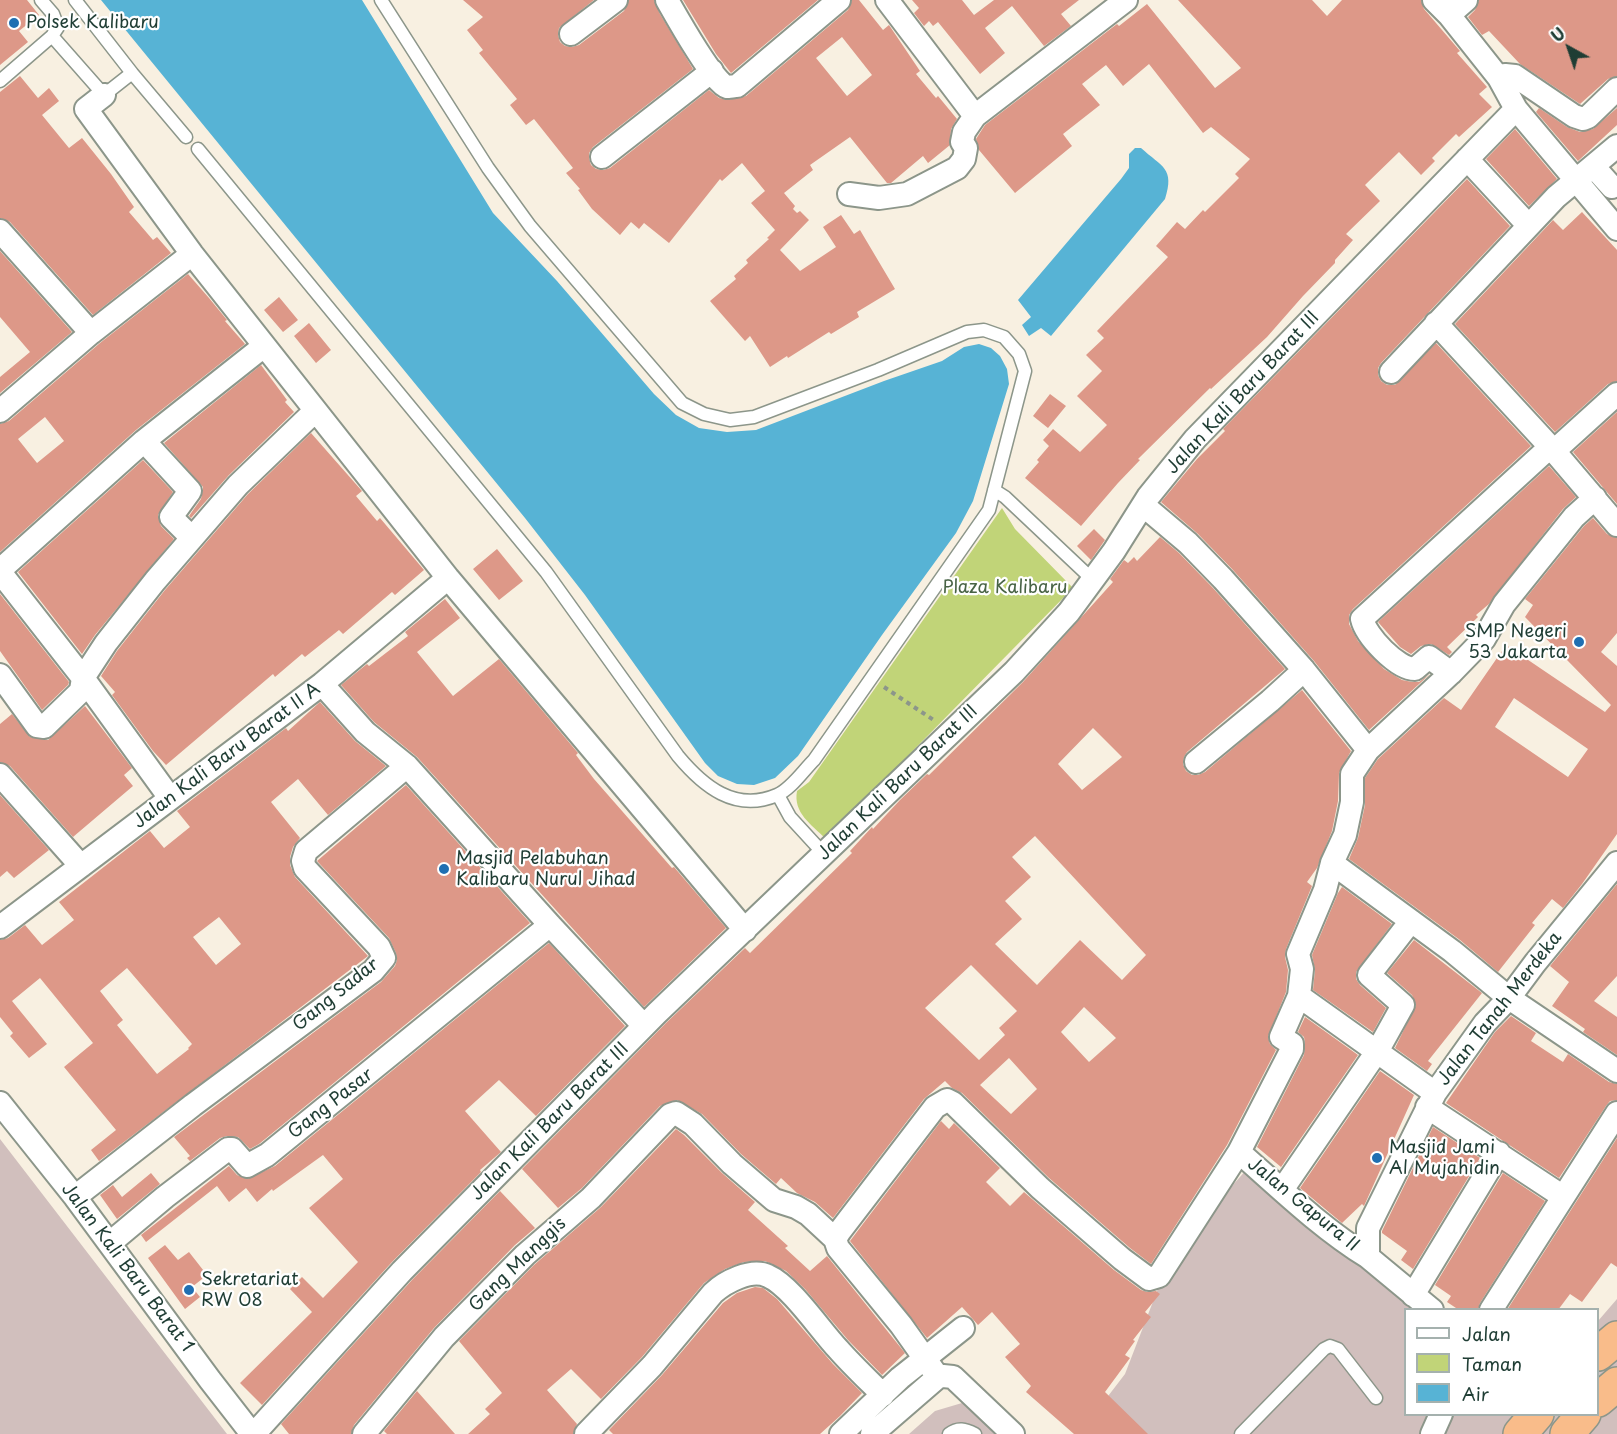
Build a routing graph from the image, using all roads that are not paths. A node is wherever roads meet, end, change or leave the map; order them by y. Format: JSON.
{"nodes":[{"id":1,"x":41,"y":0,"type":"edge"},
{"id":2,"x":75,"y":0,"type":"edge"},
{"id":3,"x":381,"y":0,"type":"edge"},
{"id":4,"x":616,"y":0,"type":"edge"},
{"id":5,"x":667,"y":0,"type":"edge"},
{"id":6,"x":839,"y":0,"type":"edge"},
{"id":7,"x":887,"y":0,"type":"edge"},
{"id":8,"x":1126,"y":0,"type":"edge"},
{"id":9,"x":1466,"y":0,"type":"edge"},
{"id":10,"x":1442,"y":8,"type":"edge"},
{"id":11,"x":571,"y":34,"type":"dead end"},
{"id":12,"x":52,"y":36,"type":"junction"},
{"id":13,"x":712,"y":71,"type":"junction"},
{"id":14,"x":132,"y":73,"type":"junction"},
{"id":15,"x":1499,"y":78,"type":"junction"},
{"id":16,"x":0,"y":81,"type":"edge"},
{"id":17,"x":1617,"y":89,"type":"edge"},
{"id":18,"x":104,"y":95,"type":"junction"},
{"id":19,"x":1516,"y":108,"type":"junction"},
{"id":20,"x":975,"y":116,"type":"junction"},
{"id":21,"x":186,"y":137,"type":"dead end"},
{"id":22,"x":1617,"y":146,"type":"edge"},
{"id":23,"x":198,"y":149,"type":"dead end"},
{"id":24,"x":602,"y":157,"type":"dead end"},
{"id":25,"x":1467,"y":159,"type":"junction"},
{"id":26,"x":1593,"y":166,"type":"junction"},
{"id":27,"x":1575,"y":181,"type":"junction"},
{"id":28,"x":1612,"y":188,"type":"dead end"},
{"id":29,"x":849,"y":194,"type":"dead end"},
{"id":30,"x":1528,"y":225,"type":"junction"},
{"id":31,"x":1617,"y":229,"type":"edge"},
{"id":32,"x":0,"y":231,"type":"edge"},
{"id":33,"x":192,"y":254,"type":"junction"},
{"id":34,"x":1436,"y":323,"type":"junction"},
{"id":35,"x":90,"y":333,"type":"junction"},
{"id":36,"x":264,"y":346,"type":"junction"},
{"id":37,"x":1391,"y":372,"type":"dead end"},
{"id":38,"x":1617,"y":394,"type":"edge"},
{"id":39,"x":0,"y":411,"type":"edge"},
{"id":40,"x":315,"y":411,"type":"junction"},
{"id":41,"x":144,"y":441,"type":"junction"},
{"id":42,"x":1551,"y":450,"type":"junction"},
{"id":43,"x":994,"y":490,"type":"junction"},
{"id":44,"x":1595,"y":498,"type":"junction"},
{"id":45,"x":1143,"y":505,"type":"junction"},
{"id":46,"x":1617,"y":525,"type":"edge"},
{"id":47,"x":192,"y":538,"type":"junction"},
{"id":48,"x":0,"y":571,"type":"edge"},
{"id":49,"x":448,"y":578,"type":"junction"},
{"id":50,"x":1093,"y":580,"type":"junction"},
{"id":51,"x":1304,"y":670,"type":"junction"},
{"id":52,"x":1451,"y":673,"type":"junction"},
{"id":53,"x":0,"y":675,"type":"edge"},
{"id":54,"x":83,"y":678,"type":"junction"},
{"id":55,"x":322,"y":684,"type":"junction"},
{"id":56,"x":1368,"y":750,"type":"junction"},
{"id":57,"x":1196,"y":762,"type":"dead end"},
{"id":58,"x":407,"y":766,"type":"junction"},
{"id":59,"x":0,"y":775,"type":"edge"},
{"id":60,"x":778,"y":795,"type":"junction"},
{"id":61,"x":170,"y":798,"type":"junction"},
{"id":62,"x":824,"y":854,"type":"junction"},
{"id":63,"x":1617,"y":862,"type":"edge"},
{"id":64,"x":1332,"y":863,"type":"junction"},
{"id":65,"x":81,"y":866,"type":"junction"},
{"id":66,"x":1412,"y":921,"type":"junction"},
{"id":67,"x":550,"y":926,"type":"junction"},
{"id":68,"x":0,"y":927,"type":"edge"},
{"id":69,"x":745,"y":930,"type":"junction"},
{"id":70,"x":1299,"y":996,"type":"junction"},
{"id":71,"x":1509,"y":998,"type":"junction"},
{"id":72,"x":644,"y":1026,"type":"junction"},
{"id":73,"x":1378,"y":1050,"type":"junction"},
{"id":74,"x":1617,"y":1071,"type":"edge"},
{"id":75,"x":1431,"y":1100,"type":"junction"},
{"id":76,"x":0,"y":1103,"type":"edge"},
{"id":77,"x":1617,"y":1113,"type":"edge"},
{"id":78,"x":1239,"y":1152,"type":"junction"},
{"id":79,"x":1499,"y":1153,"type":"junction"},
{"id":80,"x":1282,"y":1190,"type":"junction"},
{"id":81,"x":1562,"y":1196,"type":"junction"},
{"id":82,"x":75,"y":1197,"type":"junction"},
{"id":83,"x":835,"y":1239,"type":"junction"},
{"id":84,"x":110,"y":1243,"type":"junction"},
{"id":85,"x":1368,"y":1257,"type":"junction"},
{"id":86,"x":1413,"y":1295,"type":"junction"},
{"id":87,"x":1429,"y":1308,"type":"edge"},
{"id":88,"x":1492,"y":1308,"type":"edge"},
{"id":89,"x":963,"y":1328,"type":"dead end"},
{"id":90,"x":1617,"y":1338,"type":"edge"},
{"id":91,"x":1599,"y":1353,"type":"edge"},
{"id":92,"x":925,"y":1358,"type":"junction"},
{"id":93,"x":938,"y":1377,"type":"junction"},
{"id":94,"x":1617,"y":1384,"type":"edge"},
{"id":95,"x":883,"y":1395,"type":"junction"},
{"id":96,"x":1376,"y":1398,"type":"dead end"},
{"id":97,"x":1599,"y":1399,"type":"edge"},
{"id":98,"x":1440,"y":1416,"type":"edge"},
{"id":99,"x":1535,"y":1416,"type":"edge"},
{"id":100,"x":1582,"y":1416,"type":"edge"},
{"id":101,"x":253,"y":1434,"type":"edge"},
{"id":102,"x":364,"y":1434,"type":"edge"},
{"id":103,"x":586,"y":1434,"type":"edge"},
{"id":104,"x":841,"y":1434,"type":"edge"},
{"id":105,"x":872,"y":1434,"type":"edge"},
{"id":106,"x":949,"y":1434,"type":"edge"},
{"id":107,"x":975,"y":1434,"type":"edge"},
{"id":108,"x":1013,"y":1434,"type":"edge"},
{"id":109,"x":1241,"y":1434,"type":"edge"},
{"id":110,"x":1432,"y":1434,"type":"edge"},
{"id":111,"x":1520,"y":1434,"type":"edge"},
{"id":112,"x":1567,"y":1434,"type":"edge"}],
"edges":[{"from":1,"to":12,"type":"lane"},
{"from":2,"to":14,"type":"lane"},
{"from":3,"to":43,"type":"lane"},
{"from":4,"to":11,"type":"street"},
{"from":5,"to":13,"type":"street"},
{"from":6,"to":13,"type":"street"},
{"from":7,"to":20,"type":"street"},
{"from":8,"to":20,"type":"street"},
{"from":9,"to":10,"type":"street"},
{"from":10,"to":15,"type":"street"},
{"from":12,"to":16,"type":"lane"},
{"from":12,"to":18,"type":"lane"},
{"from":13,"to":24,"type":"street"},
{"from":14,"to":18,"type":"lane"},
{"from":14,"to":21,"type":"lane"},
{"from":15,"to":17,"type":"street"},
{"from":15,"to":19,"type":"street"},
{"from":18,"to":33,"type":"street"},
{"from":19,"to":25,"type":"street","name":"Jalan Kali Baru Barat III"},
{"from":19,"to":27,"type":"street"},
{"from":20,"to":29,"type":"street"},
{"from":22,"to":26,"type":"street"},
{"from":23,"to":60,"type":"lane"},
{"from":25,"to":30,"type":"street"},
{"from":25,"to":45,"type":"street","name":"Jalan Kali Baru Barat III"},
{"from":26,"to":27,"type":"street"},
{"from":26,"to":28,"type":"street"},
{"from":27,"to":30,"type":"street"},
{"from":27,"to":31,"type":"street"},
{"from":30,"to":34,"type":"street"},
{"from":32,"to":35,"type":"street"},
{"from":33,"to":35,"type":"street"},
{"from":33,"to":36,"type":"street"},
{"from":34,"to":37,"type":"street"},
{"from":34,"to":42,"type":"street"},
{"from":35,"to":39,"type":"street"},
{"from":36,"to":40,"type":"street"},
{"from":36,"to":41,"type":"street"},
{"from":38,"to":42,"type":"street"},
{"from":40,"to":47,"type":"street"},
{"from":40,"to":49,"type":"street"},
{"from":41,"to":47,"type":"street"},
{"from":41,"to":48,"type":"street"},
{"from":42,"to":44,"type":"street"},
{"from":42,"to":52,"type":"street"},
{"from":43,"to":50,"type":"lane"},
{"from":43,"to":60,"type":"lane"},
{"from":44,"to":46,"type":"street"},
{"from":44,"to":52,"type":"street"},
{"from":45,"to":50,"type":"street","name":"Jalan Kali Baru Barat III"},
{"from":45,"to":51,"type":"street"},
{"from":47,"to":54,"type":"street"},
{"from":48,"to":54,"type":"street"},
{"from":49,"to":55,"type":"street","name":"Jalan Kali Baru Barat II A"},
{"from":49,"to":69,"type":"street"},
{"from":50,"to":62,"type":"street","name":"Jalan Kali Baru Barat III"},
{"from":51,"to":56,"type":"street"},
{"from":51,"to":57,"type":"street"},
{"from":52,"to":56,"type":"street"},
{"from":53,"to":54,"type":"street"},
{"from":54,"to":61,"type":"street"},
{"from":55,"to":58,"type":"street"},
{"from":55,"to":61,"type":"street","name":"Jalan Kali Baru Barat II A"},
{"from":56,"to":64,"type":"street"},
{"from":58,"to":67,"type":"street"},
{"from":58,"to":82,"type":"street","name":"Gang Sadar"},
{"from":59,"to":65,"type":"street"},
{"from":60,"to":62,"type":"lane"},
{"from":61,"to":65,"type":"street","name":"Jalan Kali Baru Barat II A"},
{"from":62,"to":69,"type":"street","name":"Jalan Kali Baru Barat III"},
{"from":63,"to":71,"type":"street","name":"Jalan Tanah Merdeka"},
{"from":64,"to":66,"type":"street"},
{"from":64,"to":70,"type":"street"},
{"from":65,"to":68,"type":"street","name":"Jalan Kali Baru Barat II A"},
{"from":66,"to":71,"type":"street"},
{"from":66,"to":73,"type":"street"},
{"from":67,"to":72,"type":"street"},
{"from":67,"to":84,"type":"street","name":"Gang Pasar"},
{"from":69,"to":72,"type":"street","name":"Jalan Kali Baru Barat III"},
{"from":70,"to":73,"type":"street"},
{"from":70,"to":78,"type":"street"},
{"from":71,"to":74,"type":"street"},
{"from":71,"to":75,"type":"street","name":"Jalan Tanah Merdeka"},
{"from":72,"to":101,"type":"street","name":"Jalan Kali Baru Barat III"},
{"from":73,"to":75,"type":"street"},
{"from":73,"to":80,"type":"street"},
{"from":75,"to":79,"type":"street"},
{"from":75,"to":85,"type":"street","name":"Jalan Tanah Merdeka"},
{"from":76,"to":82,"type":"street","name":"Jalan Kali Baru Barat 1"},
{"from":77,"to":81,"type":"street"},
{"from":78,"to":80,"type":"street","name":"Jalan Gapura II"},
{"from":78,"to":83,"type":"street"},
{"from":79,"to":81,"type":"street"},
{"from":79,"to":86,"type":"street"},
{"from":80,"to":85,"type":"street","name":"Jalan Gapura II"},
{"from":81,"to":88,"type":"street"},
{"from":82,"to":84,"type":"street","name":"Jalan Kali Baru Barat 1"},
{"from":83,"to":92,"type":"street"},
{"from":83,"to":102,"type":"street","name":"Gang Manggis"},
{"from":84,"to":101,"type":"street","name":"Jalan Kali Baru Barat 1"},
{"from":85,"to":86,"type":"street"},
{"from":86,"to":87,"type":"street"},
{"from":89,"to":92,"type":"street"},
{"from":90,"to":91,"type":"highway"},
{"from":92,"to":93,"type":"street"},
{"from":92,"to":95,"type":"street"},
{"from":93,"to":105,"type":"street"},
{"from":93,"to":108,"type":"street"},
{"from":94,"to":97,"type":"highway"},
{"from":95,"to":103,"type":"street"},
{"from":95,"to":104,"type":"street"},
{"from":96,"to":109,"type":"lane"},
{"from":98,"to":110,"type":"street"},
{"from":99,"to":111,"type":"highway"},
{"from":100,"to":112,"type":"highway"},
{"from":106,"to":107,"type":"lane"}]}
